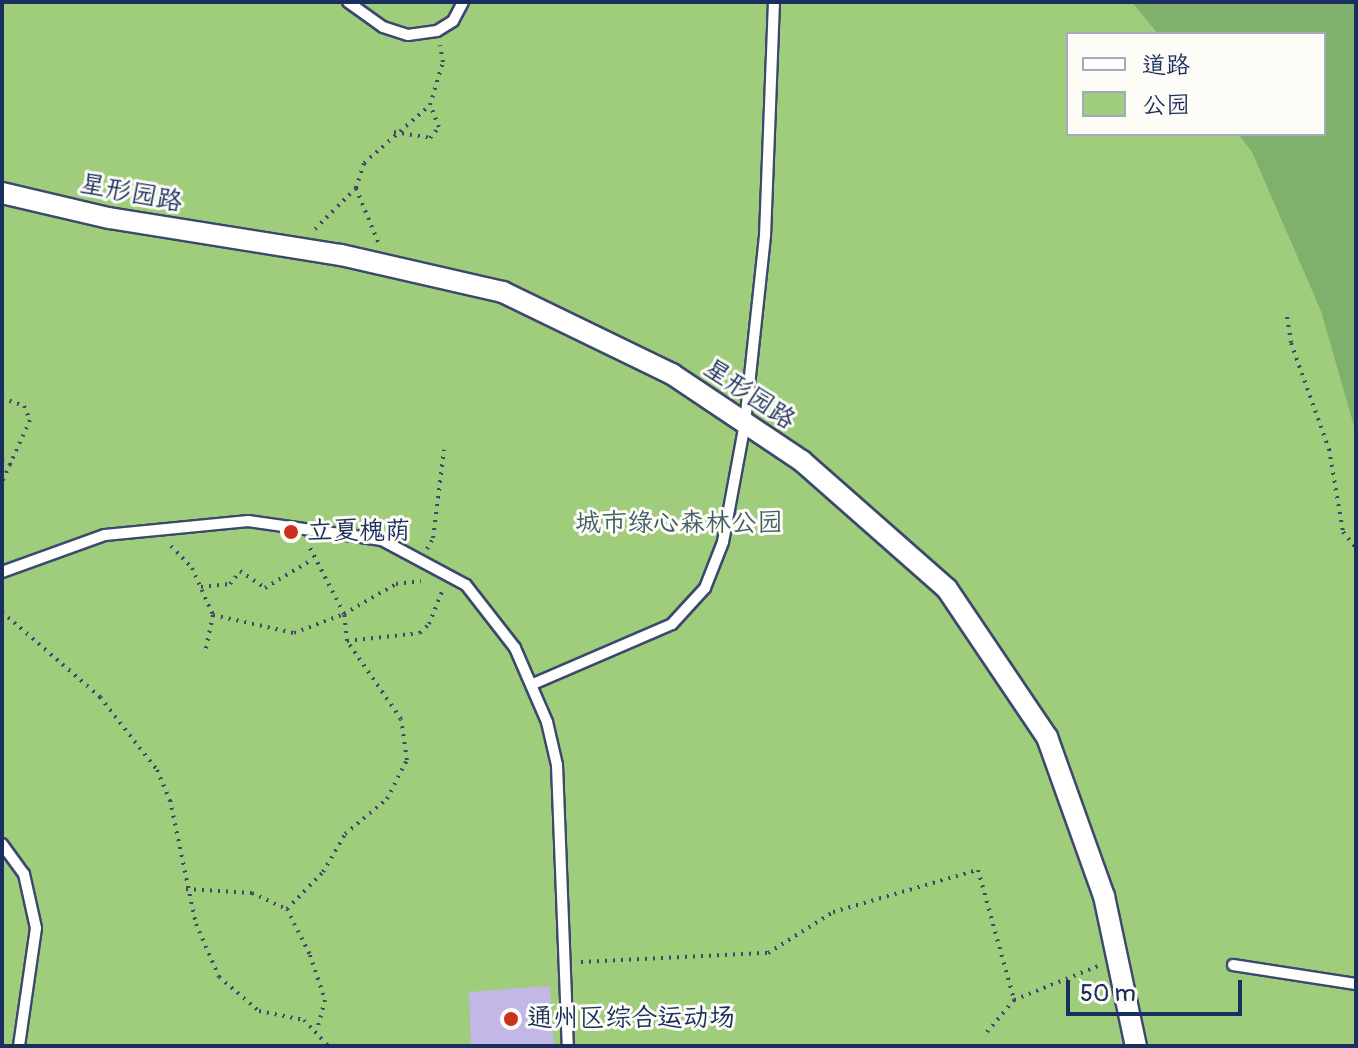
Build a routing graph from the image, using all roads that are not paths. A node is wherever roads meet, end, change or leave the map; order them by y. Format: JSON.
{"nodes":[{"id":1,"x":348,"y":2,"type":"edge"},
{"id":2,"x":463,"y":2,"type":"edge"},
{"id":3,"x":774,"y":2,"type":"edge"},
{"id":4,"x":2,"y":193,"type":"edge"},
{"id":5,"x":745,"y":423,"type":"junction"},
{"id":6,"x":2,"y":572,"type":"edge"},
{"id":7,"x":533,"y":684,"type":"junction"},
{"id":8,"x":2,"y":844,"type":"edge"},
{"id":9,"x":1233,"y":965,"type":"dead end"},
{"id":10,"x":1356,"y":984,"type":"edge"},
{"id":11,"x":19,"y":1046,"type":"edge"},
{"id":12,"x":568,"y":1046,"type":"edge"},
{"id":13,"x":1136,"y":1046,"type":"edge"}],
"edges":[{"from":1,"to":2,"type":"lane"},
{"from":3,"to":5,"type":"lane"},
{"from":4,"to":5,"type":"street","name":"星形园路"},
{"from":5,"to":7,"type":"lane"},
{"from":5,"to":13,"type":"street","name":"星形园路"},
{"from":6,"to":7,"type":"lane"},
{"from":7,"to":12,"type":"lane"},
{"from":8,"to":11,"type":"lane"},
{"from":9,"to":10,"type":"lane"}]}
